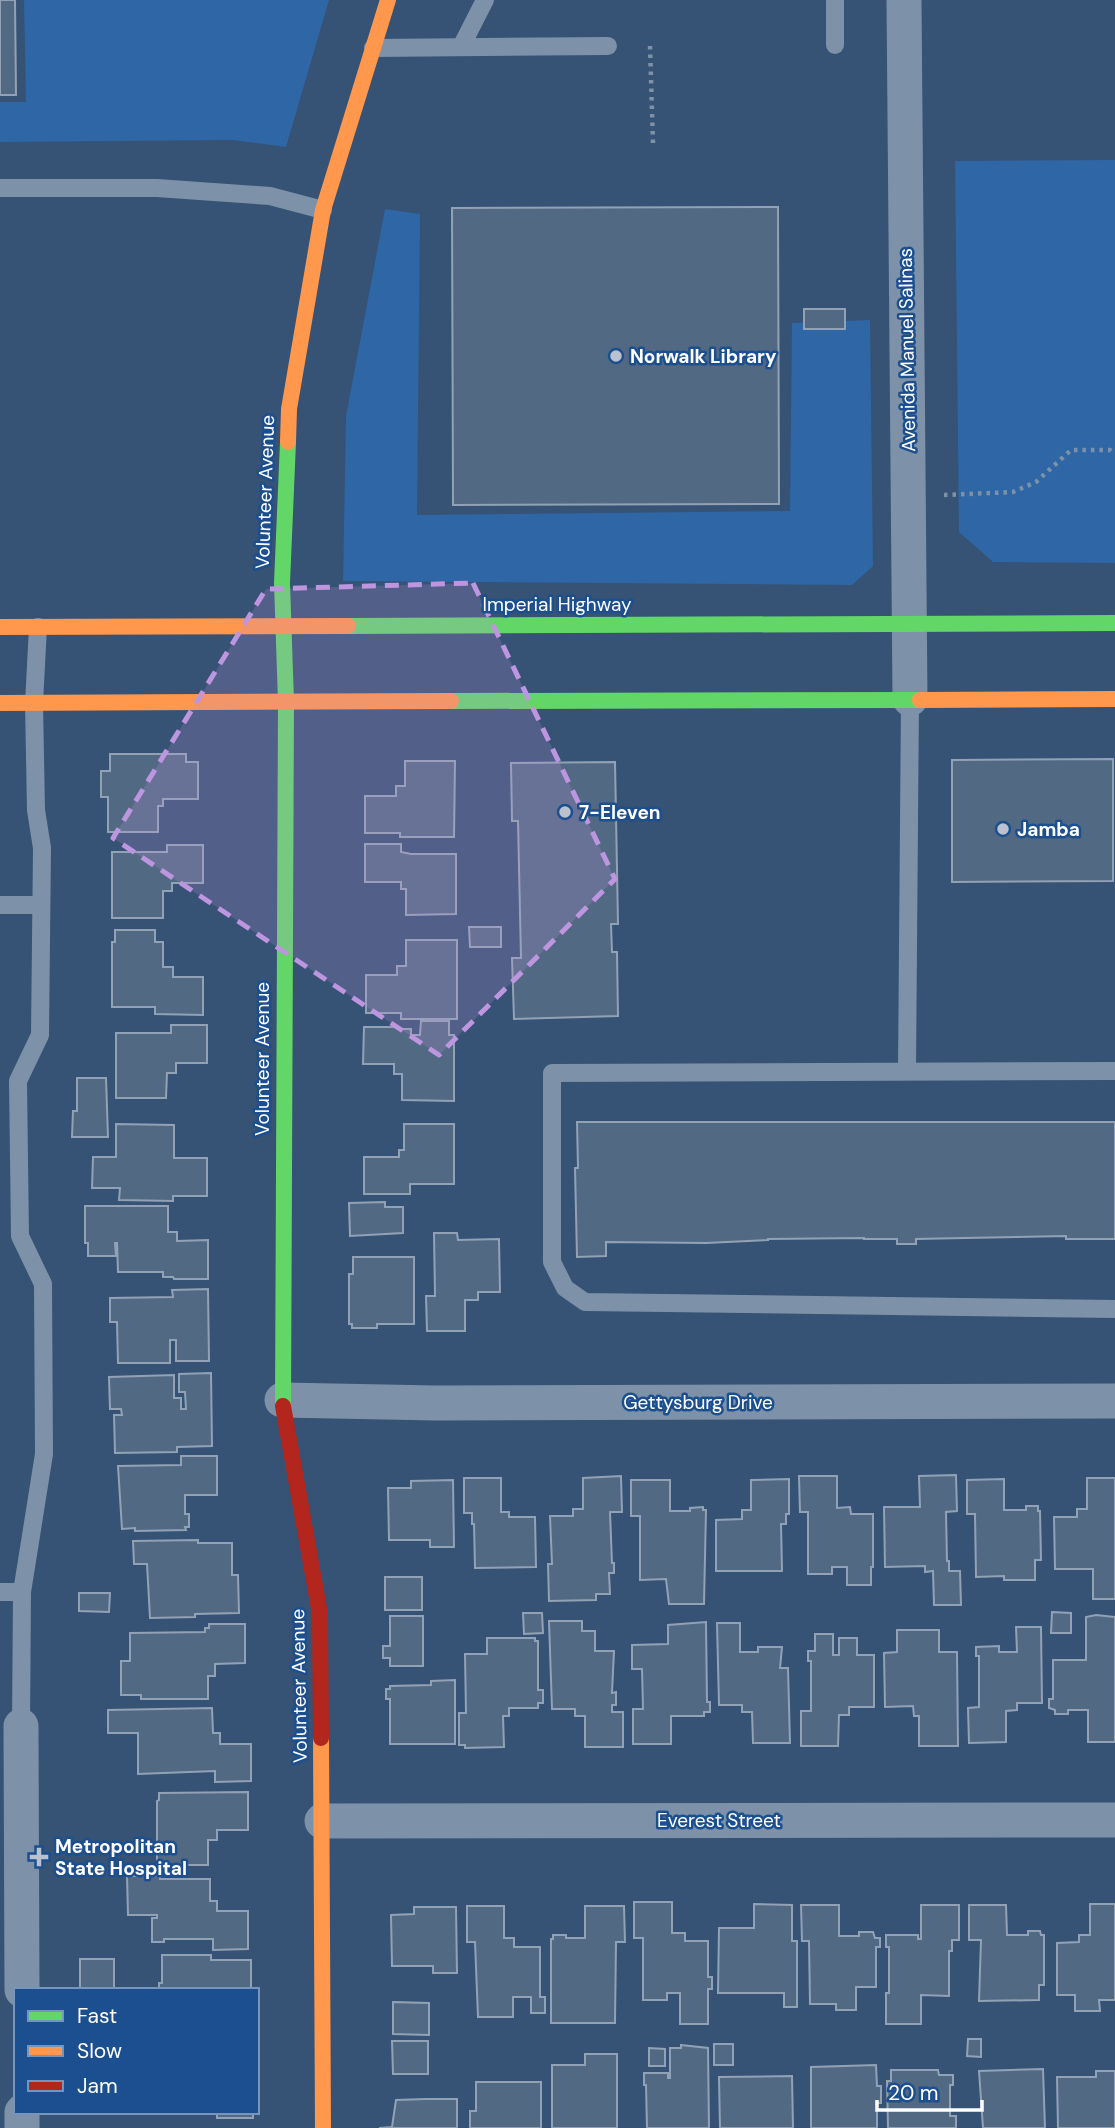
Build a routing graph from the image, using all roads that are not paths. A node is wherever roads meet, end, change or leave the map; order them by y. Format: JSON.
{"nodes":[{"id":1,"x":388,"y":0,"type":"edge"},
{"id":2,"x":485,"y":0,"type":"edge"},
{"id":3,"x":835,"y":0,"type":"edge"},
{"id":4,"x":904,"y":0,"type":"edge"},
{"id":5,"x":835,"y":45,"type":"dead end"},
{"id":6,"x":608,"y":46,"type":"dead end"},
{"id":7,"x":461,"y":47,"type":"junction"},
{"id":8,"x":373,"y":48,"type":"junction"},
{"id":9,"x":0,"y":188,"type":"edge"},
{"id":10,"x":323,"y":210,"type":"junction"},
{"id":11,"x":1115,"y":623,"type":"edge"},
{"id":12,"x":910,"y":624,"type":"junction"},
{"id":13,"x":38,"y":627,"type":"junction"},
{"id":14,"x":282,"y":627,"type":"junction"},
{"id":15,"x":1,"y":628,"type":"edge"},
{"id":16,"x":910,"y":699,"type":"junction"},
{"id":17,"x":1115,"y":699,"type":"edge"},
{"id":18,"x":286,"y":702,"type":"junction"},
{"id":19,"x":0,"y":703,"type":"edge"},
{"id":20,"x":34,"y":703,"type":"junction"},
{"id":21,"x":0,"y":905,"type":"edge"},
{"id":22,"x":41,"y":905,"type":"junction"},
{"id":23,"x":1115,"y":1071,"type":"edge"},
{"id":24,"x":907,"y":1072,"type":"junction"},
{"id":25,"x":1115,"y":1308,"type":"edge"},
{"id":26,"x":282,"y":1400,"type":"junction"},
{"id":27,"x":1115,"y":1401,"type":"edge"},
{"id":28,"x":0,"y":1592,"type":"edge"},
{"id":29,"x":22,"y":1592,"type":"junction"},
{"id":30,"x":21,"y":1726,"type":"joint"},
{"id":31,"x":1115,"y":1820,"type":"edge"},
{"id":32,"x":322,"y":1821,"type":"junction"},
{"id":33,"x":22,"y":1988,"type":"edge"},
{"id":34,"x":323,"y":2128,"type":"edge"}],
"edges":[{"from":1,"to":8,"type":"main road","name":"Volunteer Avenue"},
{"from":2,"to":7,"type":"lane"},
{"from":3,"to":5,"type":"lane"},
{"from":4,"to":12,"type":"street","name":"Avenida Manuel Salinas"},
{"from":6,"to":7,"type":"lane"},
{"from":7,"to":8,"type":"lane"},
{"from":8,"to":10,"type":"main road","name":"Volunteer Avenue"},
{"from":9,"to":10,"type":"lane"},
{"from":10,"to":14,"type":"main road","name":"Volunteer Avenue"},
{"from":11,"to":12,"type":"main road","name":"Imperial Highway"},
{"from":12,"to":14,"type":"main road","name":"Imperial Highway"},
{"from":12,"to":16,"type":"street","name":"Avenida Manuel Salinas"},
{"from":13,"to":14,"type":"main road","name":"Imperial Highway"},
{"from":13,"to":15,"type":"main road","name":"Imperial Highway"},
{"from":13,"to":20,"type":"lane"},
{"from":14,"to":18,"type":"main road","name":"Volunteer Avenue"},
{"from":16,"to":17,"type":"main road"},
{"from":16,"to":18,"type":"main road"},
{"from":16,"to":24,"type":"lane"},
{"from":18,"to":20,"type":"main road"},
{"from":18,"to":26,"type":"main road","name":"Volunteer Avenue"},
{"from":19,"to":20,"type":"main road"},
{"from":20,"to":22,"type":"lane"},
{"from":21,"to":22,"type":"lane"},
{"from":22,"to":29,"type":"lane"},
{"from":23,"to":24,"type":"lane"},
{"from":24,"to":25,"type":"lane"},
{"from":26,"to":27,"type":"street","name":"Gettysburg Drive"},
{"from":26,"to":32,"type":"main road","name":"Volunteer Avenue"},
{"from":28,"to":29,"type":"lane"},
{"from":29,"to":30,"type":"lane"},
{"from":30,"to":33,"type":"street"},
{"from":31,"to":32,"type":"street","name":"Everest Street"},
{"from":32,"to":34,"type":"main road","name":"Volunteer Avenue"}]}
